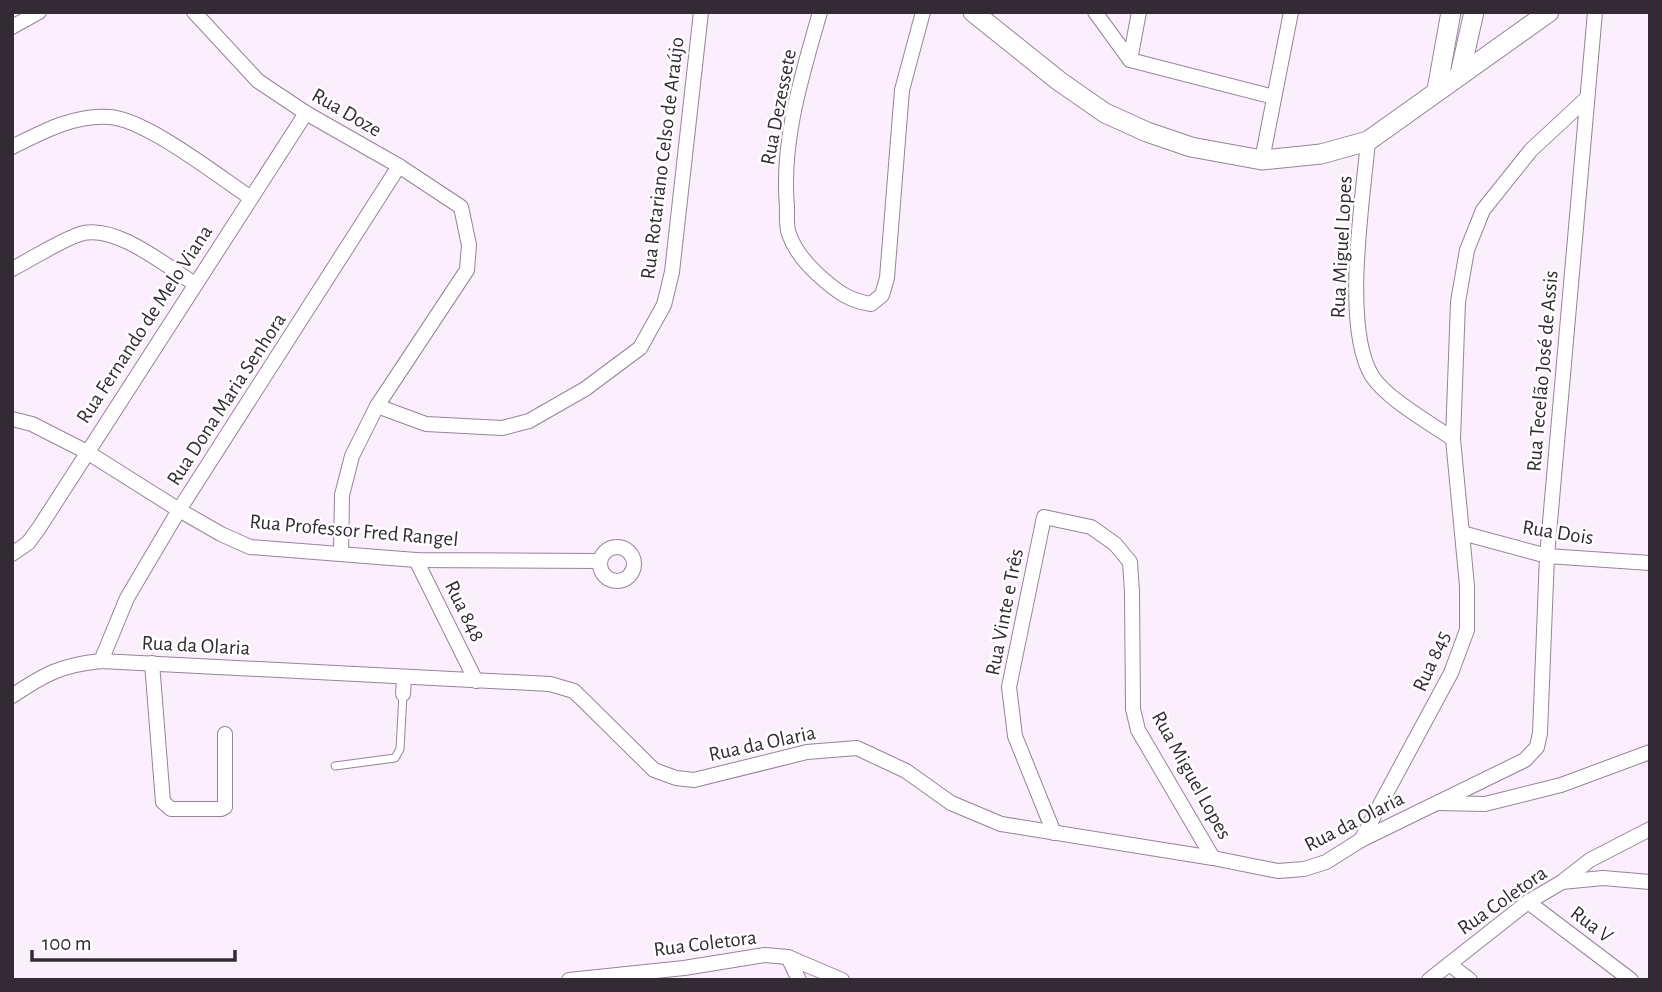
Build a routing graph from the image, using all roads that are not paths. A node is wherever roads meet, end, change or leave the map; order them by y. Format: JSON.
{"nodes":[{"id":1,"x":39,"y":12,"type":"edge"},
{"id":2,"x":194,"y":12,"type":"edge"},
{"id":3,"x":701,"y":12,"type":"edge"},
{"id":4,"x":820,"y":12,"type":"edge"},
{"id":5,"x":923,"y":12,"type":"edge"},
{"id":6,"x":974,"y":12,"type":"edge"},
{"id":7,"x":1095,"y":12,"type":"edge"},
{"id":8,"x":1139,"y":12,"type":"edge"},
{"id":9,"x":1291,"y":12,"type":"edge"},
{"id":10,"x":1452,"y":12,"type":"edge"},
{"id":11,"x":1474,"y":12,"type":"edge"},
{"id":12,"x":1549,"y":12,"type":"edge"},
{"id":13,"x":1595,"y":12,"type":"edge"},
{"id":14,"x":12,"y":27,"type":"edge"},
{"id":15,"x":1470,"y":35,"type":"junction"},
{"id":16,"x":1130,"y":60,"type":"junction"},
{"id":17,"x":1461,"y":74,"type":"junction"},
{"id":18,"x":1437,"y":90,"type":"junction"},
{"id":19,"x":1274,"y":97,"type":"junction"},
{"id":20,"x":1586,"y":99,"type":"junction"},
{"id":21,"x":306,"y":113,"type":"junction"},
{"id":22,"x":1368,"y":141,"type":"junction"},
{"id":23,"x":12,"y":147,"type":"edge"},
{"id":24,"x":1262,"y":160,"type":"junction"},
{"id":25,"x":399,"y":166,"type":"junction"},
{"id":26,"x":251,"y":198,"type":"junction"},
{"id":27,"x":12,"y":269,"type":"edge"},
{"id":28,"x":195,"y":284,"type":"junction"},
{"id":29,"x":377,"y":406,"type":"junction"},
{"id":30,"x":12,"y":419,"type":"edge"},
{"id":31,"x":1453,"y":439,"type":"junction"},
{"id":32,"x":87,"y":452,"type":"junction"},
{"id":33,"x":179,"y":510,"type":"junction"},
{"id":34,"x":1044,"y":517,"type":"joint"},
{"id":35,"x":1462,"y":533,"type":"junction"},
{"id":36,"x":12,"y":554,"type":"edge"},
{"id":37,"x":341,"y":554,"type":"junction"},
{"id":38,"x":1547,"y":556,"type":"junction"},
{"id":39,"x":416,"y":560,"type":"junction"},
{"id":40,"x":600,"y":561,"type":"dead end"},
{"id":41,"x":1650,"y":563,"type":"edge"},
{"id":42,"x":102,"y":661,"type":"junction"},
{"id":43,"x":152,"y":663,"type":"junction"},
{"id":44,"x":404,"y":677,"type":"junction"},
{"id":45,"x":476,"y":681,"type":"junction"},
{"id":46,"x":403,"y":694,"type":"joint"},
{"id":47,"x":12,"y":696,"type":"edge"},
{"id":48,"x":1540,"y":733,"type":"joint"},
{"id":49,"x":225,"y":734,"type":"dead end"},
{"id":50,"x":1650,"y":752,"type":"edge"},
{"id":51,"x":335,"y":766,"type":"dead end"},
{"id":52,"x":1436,"y":803,"type":"junction"},
{"id":53,"x":1650,"y":829,"type":"edge"},
{"id":54,"x":1054,"y":833,"type":"junction"},
{"id":55,"x":1361,"y":840,"type":"junction"},
{"id":56,"x":1213,"y":858,"type":"junction"},
{"id":57,"x":1562,"y":881,"type":"junction"},
{"id":58,"x":1650,"y":882,"type":"edge"},
{"id":59,"x":1528,"y":902,"type":"junction"},
{"id":60,"x":788,"y":957,"type":"junction"},
{"id":61,"x":1449,"y":964,"type":"junction"},
{"id":62,"x":687,"y":974,"type":"edge"},
{"id":63,"x":578,"y":979,"type":"edge"},
{"id":64,"x":799,"y":980,"type":"edge"},
{"id":65,"x":842,"y":980,"type":"edge"},
{"id":66,"x":1429,"y":980,"type":"edge"},
{"id":67,"x":1470,"y":980,"type":"edge"},
{"id":68,"x":1631,"y":980,"type":"edge"}],
"edges":[{"from":1,"to":14,"type":"street"},
{"from":2,"to":21,"type":"street","name":"Rua Doze"},
{"from":3,"to":29,"type":"street","name":"Rua Rotariano Celso de Araújo"},
{"from":4,"to":5,"type":"street","name":"Rua Dezessete"},
{"from":6,"to":24,"type":"street"},
{"from":7,"to":16,"type":"street"},
{"from":8,"to":16,"type":"street"},
{"from":9,"to":19,"type":"street"},
{"from":10,"to":15,"type":"street"},
{"from":10,"to":18,"type":"street"},
{"from":11,"to":15,"type":"street"},
{"from":12,"to":17,"type":"street"},
{"from":13,"to":20,"type":"street","name":"Rua Tecelão José de Assis"},
{"from":15,"to":17,"type":"street"},
{"from":16,"to":19,"type":"street"},
{"from":17,"to":18,"type":"street"},
{"from":18,"to":22,"type":"street"},
{"from":19,"to":24,"type":"street"},
{"from":20,"to":31,"type":"street","name":"Rua 845"},
{"from":20,"to":38,"type":"street","name":"Rua Tecelão José de Assis"},
{"from":21,"to":25,"type":"street","name":"Rua Doze"},
{"from":21,"to":26,"type":"street","name":"Rua Fernando de Melo Viana"},
{"from":22,"to":24,"type":"street"},
{"from":22,"to":31,"type":"street","name":"Rua Miguel Lopes"},
{"from":23,"to":26,"type":"street"},
{"from":25,"to":29,"type":"street","name":"Rua Doze"},
{"from":25,"to":33,"type":"street","name":"Rua Dona Maria Senhora"},
{"from":26,"to":28,"type":"street","name":"Rua Fernando de Melo Viana"},
{"from":27,"to":28,"type":"street"},
{"from":28,"to":32,"type":"street","name":"Rua Fernando de Melo Viana"},
{"from":29,"to":37,"type":"street"},
{"from":30,"to":32,"type":"street","name":"Rua Professor Fred Rangel"},
{"from":31,"to":35,"type":"street","name":"Rua 845"},
{"from":32,"to":33,"type":"street","name":"Rua Professor Fred Rangel"},
{"from":32,"to":36,"type":"street","name":"Rua Fernando de Melo Viana"},
{"from":33,"to":37,"type":"street","name":"Rua Professor Fred Rangel"},
{"from":33,"to":42,"type":"street","name":"Rua Dona Maria Senhora"},
{"from":34,"to":54,"type":"street","name":"Rua Vinte e Três"},
{"from":34,"to":56,"type":"street","name":"Rua Miguel Lopes"},
{"from":35,"to":38,"type":"street","name":"Rua Dois"},
{"from":35,"to":55,"type":"street","name":"Rua 845"},
{"from":37,"to":39,"type":"street","name":"Rua Professor Fred Rangel"},
{"from":38,"to":41,"type":"street","name":"Rua Dois"},
{"from":38,"to":48,"type":"street","name":"Rua Tecelão José de Assis"},
{"from":39,"to":40,"type":"street","name":"Rua Professor Fred Rangel"},
{"from":39,"to":45,"type":"street","name":"Rua 848"},
{"from":42,"to":43,"type":"street","name":"Rua da Olaria"},
{"from":42,"to":47,"type":"street","name":"Rua da Olaria"},
{"from":43,"to":44,"type":"street","name":"Rua da Olaria"},
{"from":43,"to":49,"type":"street"},
{"from":44,"to":45,"type":"street","name":"Rua da Olaria"},
{"from":44,"to":46,"type":"street"},
{"from":45,"to":54,"type":"street","name":"Rua da Olaria"},
{"from":46,"to":51,"type":"lane"},
{"from":48,"to":52,"type":"street","name":"Rua da Olaria"},
{"from":50,"to":52,"type":"street"},
{"from":52,"to":55,"type":"street","name":"Rua da Olaria"},
{"from":53,"to":57,"type":"street"},
{"from":54,"to":56,"type":"street","name":"Rua da Olaria"},
{"from":55,"to":56,"type":"street","name":"Rua da Olaria"},
{"from":57,"to":58,"type":"street","name":"Rua Coletora"},
{"from":57,"to":59,"type":"street","name":"Rua Coletora"},
{"from":59,"to":61,"type":"street","name":"Rua Coletora"},
{"from":59,"to":68,"type":"street","name":"Rua V"},
{"from":60,"to":62,"type":"street","name":"Rua Coletora"},
{"from":60,"to":64,"type":"street"},
{"from":60,"to":65,"type":"street","name":"Rua Coletora"},
{"from":61,"to":66,"type":"street","name":"Rua Coletora"},
{"from":61,"to":67,"type":"street"},
{"from":62,"to":63,"type":"street","name":"Rua Coletora"}]}
